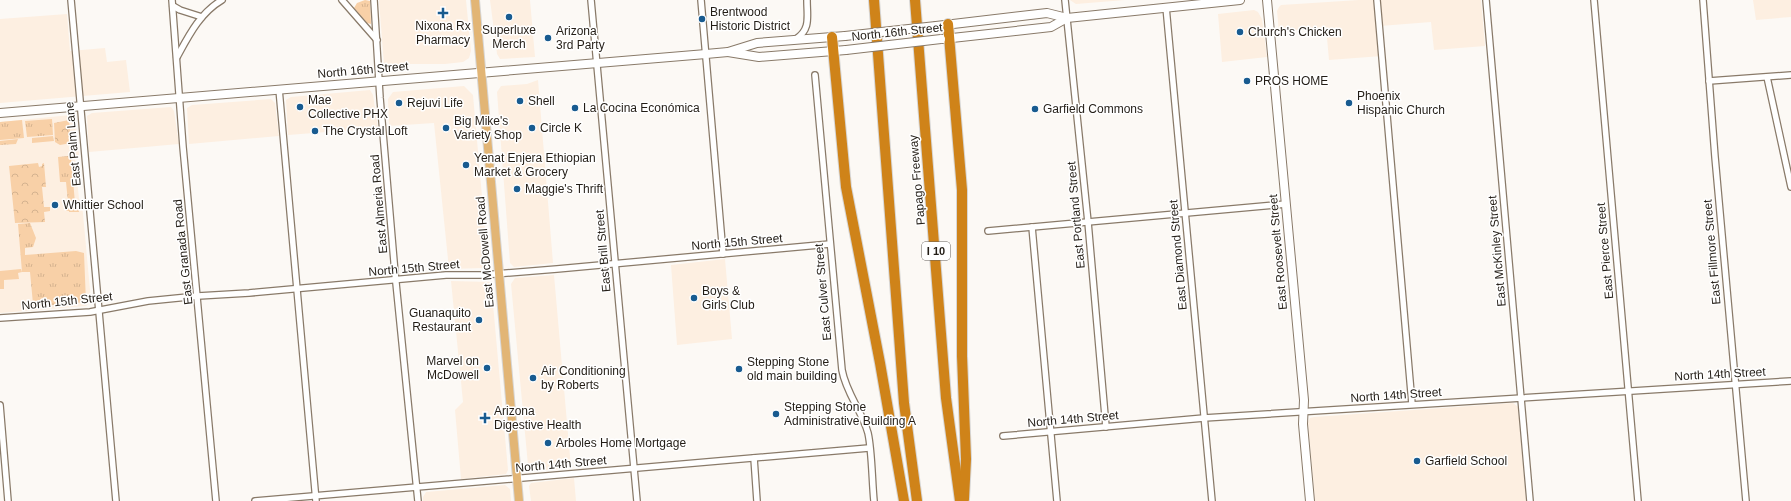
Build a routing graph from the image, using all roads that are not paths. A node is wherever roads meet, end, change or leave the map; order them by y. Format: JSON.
{"nodes":[{"id":1,"x":71,"y":0,"type":"edge"},
{"id":2,"x":222,"y":0,"type":"edge"},
{"id":3,"x":351,"y":0,"type":"edge"},
{"id":4,"x":374,"y":0,"type":"edge"},
{"id":5,"x":475,"y":0,"type":"edge"},
{"id":6,"x":591,"y":0,"type":"edge"},
{"id":7,"x":701,"y":0,"type":"edge"},
{"id":8,"x":807,"y":0,"type":"edge"},
{"id":9,"x":874,"y":0,"type":"edge"},
{"id":10,"x":915,"y":0,"type":"edge"},
{"id":11,"x":1065,"y":0,"type":"edge"},
{"id":12,"x":1240,"y":0,"type":"edge"},
{"id":13,"x":1267,"y":0,"type":"edge"},
{"id":14,"x":1377,"y":0,"type":"edge"},
{"id":15,"x":1486,"y":0,"type":"edge"},
{"id":16,"x":1594,"y":0,"type":"edge"},
{"id":17,"x":1703,"y":0,"type":"edge"},
{"id":18,"x":343,"y":1,"type":"edge"},
{"id":19,"x":173,"y":3,"type":"edge"},
{"id":20,"x":1166,"y":7,"type":"junction"},
{"id":21,"x":202,"y":17,"type":"junction"},
{"id":22,"x":1067,"y":18,"type":"junction"},
{"id":23,"x":948,"y":24,"type":"junction"},
{"id":24,"x":832,"y":37,"type":"junction"},
{"id":25,"x":945,"y":39,"type":"junction"},
{"id":26,"x":378,"y":40,"type":"junction"},
{"id":27,"x":796,"y":40,"type":"junction"},
{"id":28,"x":833,"y":51,"type":"junction"},
{"id":29,"x":728,"y":52,"type":"junction"},
{"id":30,"x":706,"y":54,"type":"junction"},
{"id":31,"x":177,"y":57,"type":"junction"},
{"id":32,"x":597,"y":63,"type":"junction"},
{"id":33,"x":481,"y":72,"type":"junction"},
{"id":34,"x":815,"y":75,"type":"dead end"},
{"id":35,"x":1791,"y":75,"type":"edge"},
{"id":36,"x":1767,"y":77,"type":"junction"},
{"id":37,"x":380,"y":81,"type":"junction"},
{"id":38,"x":1709,"y":81,"type":"junction"},
{"id":39,"x":279,"y":89,"type":"junction"},
{"id":40,"x":180,"y":97,"type":"junction"},
{"id":41,"x":80,"y":106,"type":"junction"},
{"id":42,"x":0,"y":112,"type":"edge"},
{"id":43,"x":1791,"y":188,"type":"edge"},
{"id":44,"x":1286,"y":204,"type":"junction"},
{"id":45,"x":1185,"y":213,"type":"junction"},
{"id":46,"x":1088,"y":222,"type":"junction"},
{"id":47,"x":1032,"y":227,"type":"junction"},
{"id":48,"x":988,"y":231,"type":"dead end"},
{"id":49,"x":830,"y":244,"type":"junction"},
{"id":50,"x":723,"y":254,"type":"junction"},
{"id":51,"x":615,"y":264,"type":"junction"},
{"id":52,"x":499,"y":274,"type":"junction"},
{"id":53,"x":396,"y":280,"type":"junction"},
{"id":54,"x":297,"y":288,"type":"junction"},
{"id":55,"x":198,"y":296,"type":"junction"},
{"id":56,"x":99,"y":310,"type":"junction"},
{"id":57,"x":0,"y":318,"type":"edge"},
{"id":58,"x":1791,"y":381,"type":"edge"},
{"id":59,"x":1736,"y":384,"type":"junction"},
{"id":60,"x":1628,"y":391,"type":"junction"},
{"id":61,"x":1521,"y":398,"type":"junction"},
{"id":62,"x":1412,"y":404,"type":"junction"},
{"id":63,"x":0,"y":405,"type":"edge"},
{"id":64,"x":1303,"y":411,"type":"junction"},
{"id":65,"x":1204,"y":418,"type":"junction"},
{"id":66,"x":1106,"y":427,"type":"junction"},
{"id":67,"x":1051,"y":432,"type":"junction"},
{"id":68,"x":1003,"y":436,"type":"dead end"},
{"id":69,"x":869,"y":448,"type":"junction"},
{"id":70,"x":754,"y":458,"type":"junction"},
{"id":71,"x":634,"y":468,"type":"junction"},
{"id":72,"x":517,"y":478,"type":"junction"},
{"id":73,"x":417,"y":487,"type":"junction"},
{"id":74,"x":316,"y":498,"type":"edge"},
{"id":75,"x":8,"y":501,"type":"edge"},
{"id":76,"x":116,"y":501,"type":"edge"},
{"id":77,"x":216,"y":501,"type":"edge"},
{"id":78,"x":254,"y":501,"type":"edge"},
{"id":79,"x":418,"y":501,"type":"edge"},
{"id":80,"x":519,"y":501,"type":"edge"},
{"id":81,"x":637,"y":501,"type":"edge"},
{"id":82,"x":757,"y":501,"type":"edge"},
{"id":83,"x":874,"y":501,"type":"edge"},
{"id":84,"x":904,"y":501,"type":"edge"},
{"id":85,"x":917,"y":501,"type":"edge"},
{"id":86,"x":960,"y":501,"type":"edge"},
{"id":87,"x":964,"y":501,"type":"edge"},
{"id":88,"x":1057,"y":501,"type":"edge"},
{"id":89,"x":1212,"y":501,"type":"edge"},
{"id":90,"x":1310,"y":501,"type":"edge"},
{"id":91,"x":1530,"y":501,"type":"edge"},
{"id":92,"x":1638,"y":501,"type":"edge"},
{"id":93,"x":1746,"y":501,"type":"edge"}],
"edges":[{"from":1,"to":41,"type":"street","name":"East Palm Lane"},
{"from":2,"to":21,"type":"street"},
{"from":3,"to":18,"type":"street"},
{"from":4,"to":26,"type":"street","name":"East Almeria Road"},
{"from":5,"to":33,"type":"main road","name":"East McDowell Road"},
{"from":6,"to":32,"type":"street","name":"East Brill Street"},
{"from":7,"to":30,"type":"street"},
{"from":8,"to":27,"type":"street"},
{"from":9,"to":85,"type":"highway"},
{"from":10,"to":86,"type":"highway","name":"Papago Freeway","number":"I 10"},
{"from":11,"to":22,"type":"street","name":"East Portland Street"},
{"from":12,"to":20,"type":"main road","name":"North 16th Street"},
{"from":13,"to":44,"type":"main road","name":"East Roosevelt Street"},
{"from":14,"to":62,"type":"street"},
{"from":15,"to":61,"type":"street","name":"East McKinley Street"},
{"from":16,"to":60,"type":"street","name":"East Pierce Street"},
{"from":17,"to":38,"type":"street","name":"East Fillmore Street"},
{"from":18,"to":26,"type":"street"},
{"from":19,"to":21,"type":"street"},
{"from":19,"to":31,"type":"street","name":"East Granada Road"},
{"from":20,"to":22,"type":"main road","name":"North 16th Street"},
{"from":20,"to":45,"type":"street","name":"East Diamond Street"},
{"from":21,"to":31,"type":"street"},
{"from":22,"to":23,"type":"main road","name":"North 16th Street"},
{"from":22,"to":25,"type":"main road","name":"North 16th Street"},
{"from":22,"to":46,"type":"street","name":"East Portland Street"},
{"from":23,"to":24,"type":"main road","name":"North 16th Street","bridge":true},
{"from":23,"to":25,"type":"highway"},
{"from":24,"to":27,"type":"main road","name":"North 16th Street"},
{"from":24,"to":28,"type":"highway"},
{"from":25,"to":28,"type":"main road","name":"North 16th Street","bridge":true},
{"from":25,"to":87,"type":"highway"},
{"from":26,"to":37,"type":"street","name":"East Almeria Road"},
{"from":27,"to":29,"type":"main road","name":"North 16th Street"},
{"from":28,"to":29,"type":"main road","name":"North 16th Street"},
{"from":28,"to":84,"type":"highway"},
{"from":29,"to":30,"type":"main road","name":"North 16th Street"},
{"from":30,"to":32,"type":"main road","name":"North 16th Street"},
{"from":30,"to":50,"type":"street"},
{"from":31,"to":40,"type":"street","name":"East Granada Road"},
{"from":32,"to":33,"type":"main road","name":"North 16th Street"},
{"from":32,"to":51,"type":"street","name":"East Brill Street"},
{"from":33,"to":37,"type":"main road","name":"North 16th Street"},
{"from":33,"to":52,"type":"main road","name":"East McDowell Road"},
{"from":34,"to":49,"type":"street","name":"East Culver Street"},
{"from":35,"to":36,"type":"street"},
{"from":36,"to":38,"type":"street"},
{"from":36,"to":43,"type":"street"},
{"from":37,"to":39,"type":"main road","name":"North 16th Street"},
{"from":37,"to":53,"type":"street","name":"East Almeria Road"},
{"from":38,"to":59,"type":"street","name":"East Fillmore Street"},
{"from":39,"to":40,"type":"main road","name":"North 16th Street"},
{"from":39,"to":54,"type":"street"},
{"from":40,"to":41,"type":"main road","name":"North 16th Street"},
{"from":40,"to":55,"type":"street","name":"East Granada Road"},
{"from":41,"to":42,"type":"main road","name":"North 16th Street"},
{"from":41,"to":56,"type":"street","name":"East Palm Lane"},
{"from":44,"to":45,"type":"street"},
{"from":44,"to":64,"type":"main road","name":"East Roosevelt Street"},
{"from":45,"to":46,"type":"street"},
{"from":45,"to":65,"type":"street","name":"East Diamond Street"},
{"from":46,"to":47,"type":"street"},
{"from":46,"to":66,"type":"street","name":"East Portland Street"},
{"from":47,"to":48,"type":"street"},
{"from":47,"to":67,"type":"street"},
{"from":49,"to":50,"type":"street","name":"North 15th Street"},
{"from":49,"to":69,"type":"street","name":"East Culver Street"},
{"from":50,"to":51,"type":"street","name":"North 15th Street"},
{"from":51,"to":52,"type":"street","name":"North 15th Street"},
{"from":51,"to":71,"type":"street","name":"East Brill Street"},
{"from":52,"to":53,"type":"street","name":"North 15th Street"},
{"from":52,"to":72,"type":"main road","name":"East McDowell Road"},
{"from":53,"to":54,"type":"street","name":"North 15th Street"},
{"from":53,"to":73,"type":"street","name":"East Almeria Road"},
{"from":54,"to":55,"type":"street","name":"North 15th Street"},
{"from":54,"to":74,"type":"street"},
{"from":55,"to":56,"type":"street","name":"North 15th Street"},
{"from":55,"to":77,"type":"street","name":"East Granada Road"},
{"from":56,"to":57,"type":"street","name":"North 15th Street"},
{"from":56,"to":76,"type":"street","name":"East Palm Lane"},
{"from":58,"to":59,"type":"street","name":"North 14th Street"},
{"from":59,"to":60,"type":"street","name":"North 14th Street"},
{"from":59,"to":93,"type":"street","name":"East Fillmore Street"},
{"from":60,"to":61,"type":"street","name":"North 14th Street"},
{"from":60,"to":92,"type":"street","name":"East Pierce Street"},
{"from":61,"to":62,"type":"street","name":"North 14th Street"},
{"from":61,"to":91,"type":"street","name":"East McKinley Street"},
{"from":62,"to":64,"type":"street","name":"North 14th Street"},
{"from":63,"to":75,"type":"street"},
{"from":64,"to":65,"type":"street","name":"North 14th Street"},
{"from":64,"to":90,"type":"main road","name":"East Roosevelt Street"},
{"from":65,"to":66,"type":"street","name":"North 14th Street"},
{"from":65,"to":89,"type":"street","name":"East Diamond Street"},
{"from":66,"to":67,"type":"street","name":"North 14th Street"},
{"from":67,"to":68,"type":"street","name":"North 14th Street"},
{"from":67,"to":88,"type":"street"},
{"from":69,"to":70,"type":"street","name":"North 14th Street"},
{"from":69,"to":83,"type":"street","name":"East Culver Street"},
{"from":70,"to":71,"type":"street","name":"North 14th Street"},
{"from":70,"to":82,"type":"street"},
{"from":71,"to":72,"type":"street","name":"North 14th Street"},
{"from":71,"to":81,"type":"street","name":"East Brill Street"},
{"from":72,"to":73,"type":"street","name":"North 14th Street"},
{"from":72,"to":80,"type":"main road","name":"East McDowell Road"},
{"from":73,"to":74,"type":"street","name":"North 14th Street"},
{"from":73,"to":79,"type":"street","name":"East Almeria Road"},
{"from":74,"to":78,"type":"street","name":"North 14th Street"}]}
